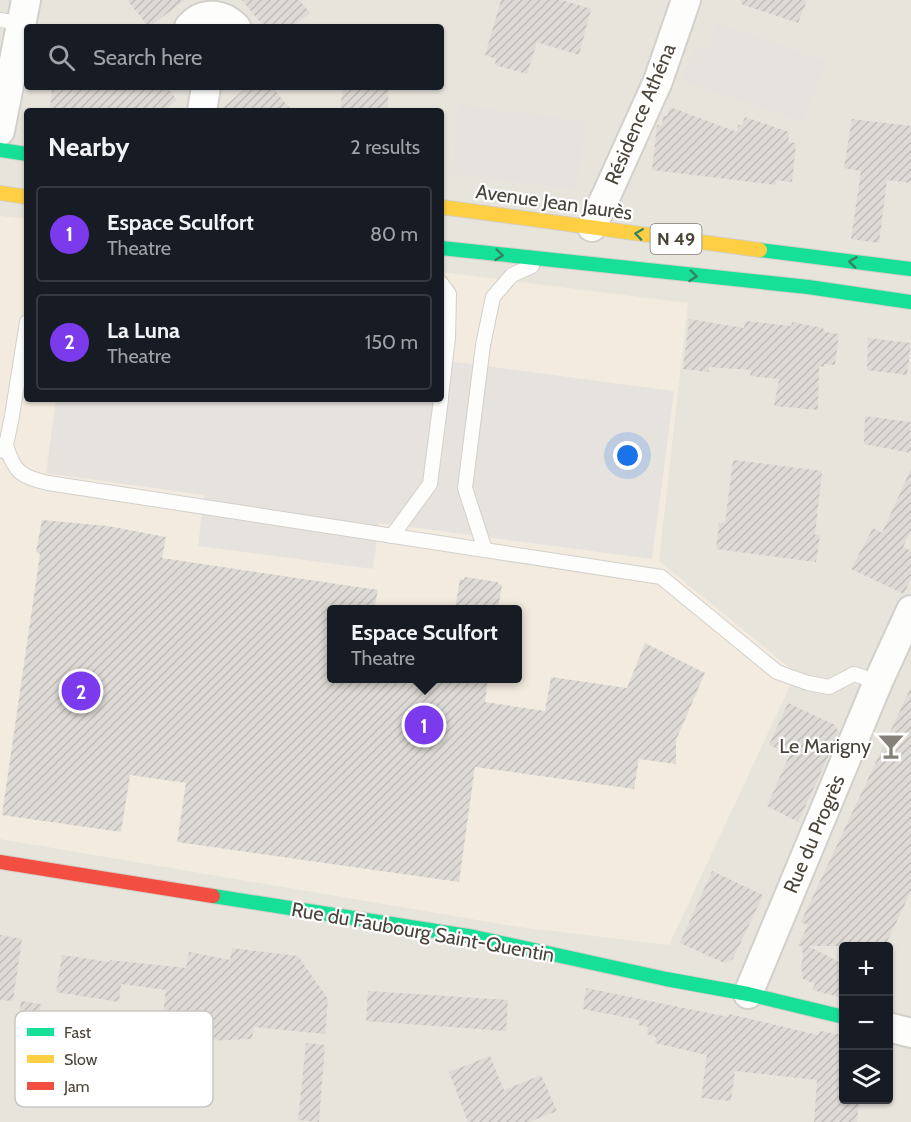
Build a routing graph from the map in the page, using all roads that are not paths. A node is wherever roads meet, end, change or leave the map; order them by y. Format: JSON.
{"nodes":[{"id":1,"x":686,"y":0,"type":"edge"},
{"id":2,"x":16,"y":14,"type":"edge"},
{"id":3,"x":192,"y":24,"type":"edge"},
{"id":4,"x":233,"y":24,"type":"edge"},
{"id":5,"x":206,"y":90,"type":"edge"},
{"id":6,"x":202,"y":108,"type":"edge"},
{"id":7,"x":0,"y":130,"type":"edge"},
{"id":8,"x":0,"y":150,"type":"edge"},
{"id":9,"x":24,"y":154,"type":"edge"},
{"id":10,"x":0,"y":193,"type":"edge"},
{"id":11,"x":24,"y":196,"type":"edge"},
{"id":12,"x":444,"y":207,"type":"edge"},
{"id":13,"x":592,"y":227,"type":"junction"},
{"id":14,"x":444,"y":248,"type":"edge"},
{"id":15,"x":544,"y":260,"type":"junction"},
{"id":16,"x":911,"y":269,"type":"edge"},
{"id":17,"x":444,"y":287,"type":"edge"},
{"id":18,"x":911,"y":302,"type":"edge"},
{"id":19,"x":24,"y":338,"type":"edge"},
{"id":20,"x":444,"y":372,"type":"edge"},
{"id":21,"x":440,"y":402,"type":"edge"},
{"id":22,"x":3,"y":450,"type":"edge"},
{"id":23,"x":392,"y":536,"type":"junction"},
{"id":24,"x":485,"y":550,"type":"junction"},
{"id":25,"x":909,"y":616,"type":"edge"},
{"id":26,"x":878,"y":682,"type":"junction"},
{"id":27,"x":0,"y":862,"type":"edge"},
{"id":28,"x":748,"y":994,"type":"junction"},
{"id":29,"x":839,"y":1016,"type":"edge"},
{"id":30,"x":893,"y":1028,"type":"edge"},
{"id":31,"x":911,"y":1033,"type":"edge"}],
"edges":[{"from":1,"to":13,"type":"street","name":"Résidence Athéna"},
{"from":2,"to":7,"type":"street"},
{"from":3,"to":4,"type":"street"},
{"from":5,"to":6,"type":"street"},
{"from":8,"to":9,"type":"main road"},
{"from":10,"to":11,"type":"main road"},
{"from":12,"to":13,"type":"main road","name":"Avenue Jean Jaurès","number":"N 49"},
{"from":16,"to":13,"type":"main road","name":"Avenue Jean Jaurès","number":"N 49","one_way":true},
{"from":14,"to":15,"type":"main road","number":"N 49","one_way":true},
{"from":15,"to":18,"type":"main road","number":"N 49","one_way":true},
{"from":15,"to":24,"type":"lane"},
{"from":17,"to":20,"type":"lane"},
{"from":19,"to":22,"type":"lane"},
{"from":21,"to":23,"type":"lane"},
{"from":22,"to":23,"type":"lane"},
{"from":23,"to":24,"type":"lane"},
{"from":24,"to":26,"type":"lane"},
{"from":25,"to":26,"type":"street","name":"Rue du Progrès"},
{"from":26,"to":28,"type":"street","name":"Rue du Progrès"},
{"from":27,"to":28,"type":"main road","name":"Rue du Faubourg Saint-Quentin"},
{"from":28,"to":29,"type":"main road","name":"Rue du Faubourg Saint-Quentin"},
{"from":30,"to":31,"type":"street"}]}
